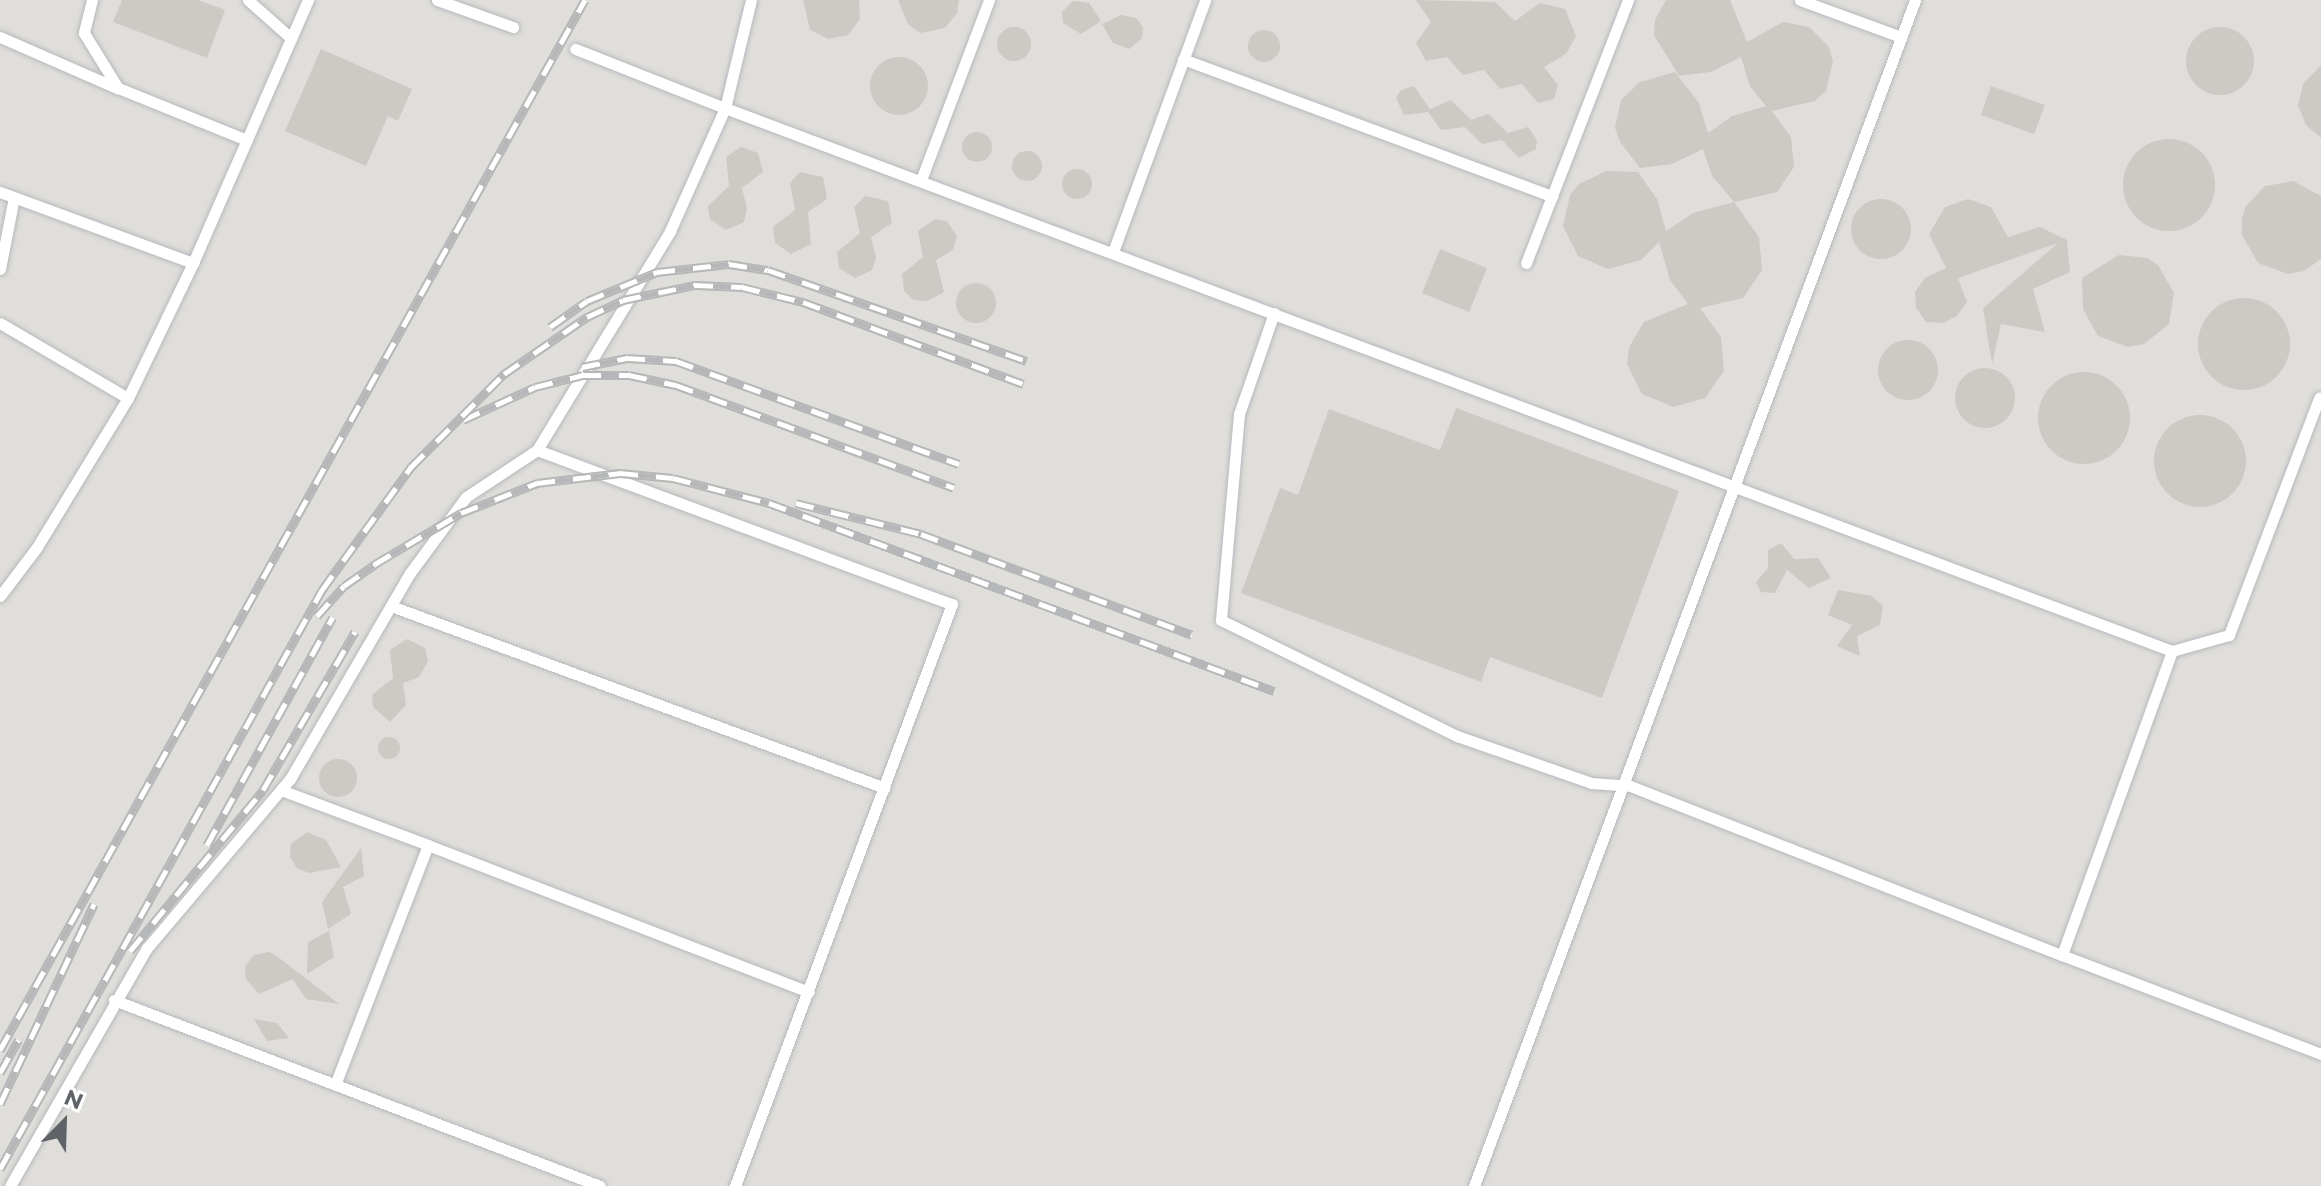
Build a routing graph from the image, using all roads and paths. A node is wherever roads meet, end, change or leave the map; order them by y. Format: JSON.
{"nodes":[{"id":1,"x":92,"y":0,"type":"edge"},
{"id":2,"x":248,"y":0,"type":"edge"},
{"id":3,"x":308,"y":0,"type":"edge"},
{"id":4,"x":437,"y":0,"type":"edge"},
{"id":5,"x":751,"y":0,"type":"edge"},
{"id":6,"x":989,"y":0,"type":"edge"},
{"id":7,"x":1205,"y":0,"type":"edge"},
{"id":8,"x":1628,"y":0,"type":"edge"},
{"id":9,"x":1800,"y":0,"type":"edge"},
{"id":10,"x":1915,"y":0,"type":"edge"},
{"id":11,"x":513,"y":27,"type":"dead end"},
{"id":12,"x":0,"y":37,"type":"edge"},
{"id":13,"x":1901,"y":37,"type":"junction"},
{"id":14,"x":291,"y":38,"type":"junction"},
{"id":15,"x":575,"y":49,"type":"dead end"},
{"id":16,"x":1183,"y":59,"type":"junction"},
{"id":17,"x":118,"y":88,"type":"junction"},
{"id":18,"x":725,"y":108,"type":"junction"},
{"id":19,"x":247,"y":140,"type":"junction"},
{"id":20,"x":921,"y":180,"type":"junction"},
{"id":21,"x":0,"y":192,"type":"edge"},
{"id":22,"x":1552,"y":196,"type":"junction"},
{"id":23,"x":14,"y":197,"type":"junction"},
{"id":24,"x":1113,"y":252,"type":"junction"},
{"id":25,"x":193,"y":263,"type":"junction"},
{"id":26,"x":1526,"y":263,"type":"dead end"},
{"id":27,"x":0,"y":269,"type":"edge"},
{"id":28,"x":1274,"y":313,"type":"junction"},
{"id":29,"x":0,"y":323,"type":"edge"},
{"id":30,"x":2320,"y":397,"type":"edge"},
{"id":31,"x":128,"y":398,"type":"junction"},
{"id":32,"x":537,"y":450,"type":"junction"},
{"id":33,"x":1735,"y":487,"type":"junction"},
{"id":34,"x":0,"y":596,"type":"edge"},
{"id":35,"x":391,"y":606,"type":"junction"},
{"id":36,"x":2172,"y":651,"type":"junction"},
{"id":37,"x":1624,"y":785,"type":"junction"},
{"id":38,"x":885,"y":788,"type":"junction"},
{"id":39,"x":281,"y":790,"type":"junction"},
{"id":40,"x":428,"y":845,"type":"junction"},
{"id":41,"x":2062,"y":955,"type":"junction"},
{"id":42,"x":809,"y":992,"type":"junction"},
{"id":43,"x":114,"y":1000,"type":"junction"},
{"id":44,"x":2321,"y":1054,"type":"edge"},
{"id":45,"x":335,"y":1085,"type":"junction"},
{"id":46,"x":10,"y":1186,"type":"edge"},
{"id":47,"x":600,"y":1186,"type":"edge"},
{"id":48,"x":735,"y":1186,"type":"edge"},
{"id":49,"x":1474,"y":1186,"type":"edge"}],
"edges":[{"from":1,"to":17,"type":"lane"},
{"from":2,"to":14,"type":"lane"},
{"from":3,"to":14,"type":"lane"},
{"from":4,"to":11,"type":"lane"},
{"from":5,"to":18,"type":"lane"},
{"from":6,"to":20,"type":"lane"},
{"from":7,"to":16,"type":"lane"},
{"from":8,"to":22,"type":"lane"},
{"from":9,"to":13,"type":"lane"},
{"from":10,"to":13,"type":"lane"},
{"from":12,"to":17,"type":"lane"},
{"from":13,"to":33,"type":"lane"},
{"from":14,"to":19,"type":"lane"},
{"from":15,"to":18,"type":"lane"},
{"from":16,"to":22,"type":"lane"},
{"from":16,"to":24,"type":"lane"},
{"from":17,"to":19,"type":"lane"},
{"from":18,"to":20,"type":"lane"},
{"from":18,"to":32,"type":"lane"},
{"from":19,"to":25,"type":"lane"},
{"from":20,"to":24,"type":"lane"},
{"from":21,"to":23,"type":"lane"},
{"from":22,"to":26,"type":"lane"},
{"from":23,"to":25,"type":"lane"},
{"from":23,"to":27,"type":"lane"},
{"from":24,"to":28,"type":"lane"},
{"from":25,"to":31,"type":"lane"},
{"from":28,"to":33,"type":"lane"},
{"from":28,"to":37,"type":"lane"},
{"from":29,"to":31,"type":"lane"},
{"from":30,"to":36,"type":"lane"},
{"from":31,"to":34,"type":"lane"},
{"from":32,"to":35,"type":"lane"},
{"from":32,"to":38,"type":"lane"},
{"from":33,"to":36,"type":"lane"},
{"from":33,"to":37,"type":"lane"},
{"from":35,"to":38,"type":"lane"},
{"from":35,"to":39,"type":"lane"},
{"from":36,"to":41,"type":"lane"},
{"from":37,"to":41,"type":"lane"},
{"from":37,"to":49,"type":"lane"},
{"from":38,"to":42,"type":"lane"},
{"from":39,"to":40,"type":"lane"},
{"from":39,"to":43,"type":"lane"},
{"from":40,"to":42,"type":"lane"},
{"from":40,"to":45,"type":"lane"},
{"from":41,"to":44,"type":"lane"},
{"from":42,"to":48,"type":"lane"},
{"from":43,"to":45,"type":"lane"},
{"from":43,"to":46,"type":"lane"},
{"from":45,"to":47,"type":"lane"}]}
